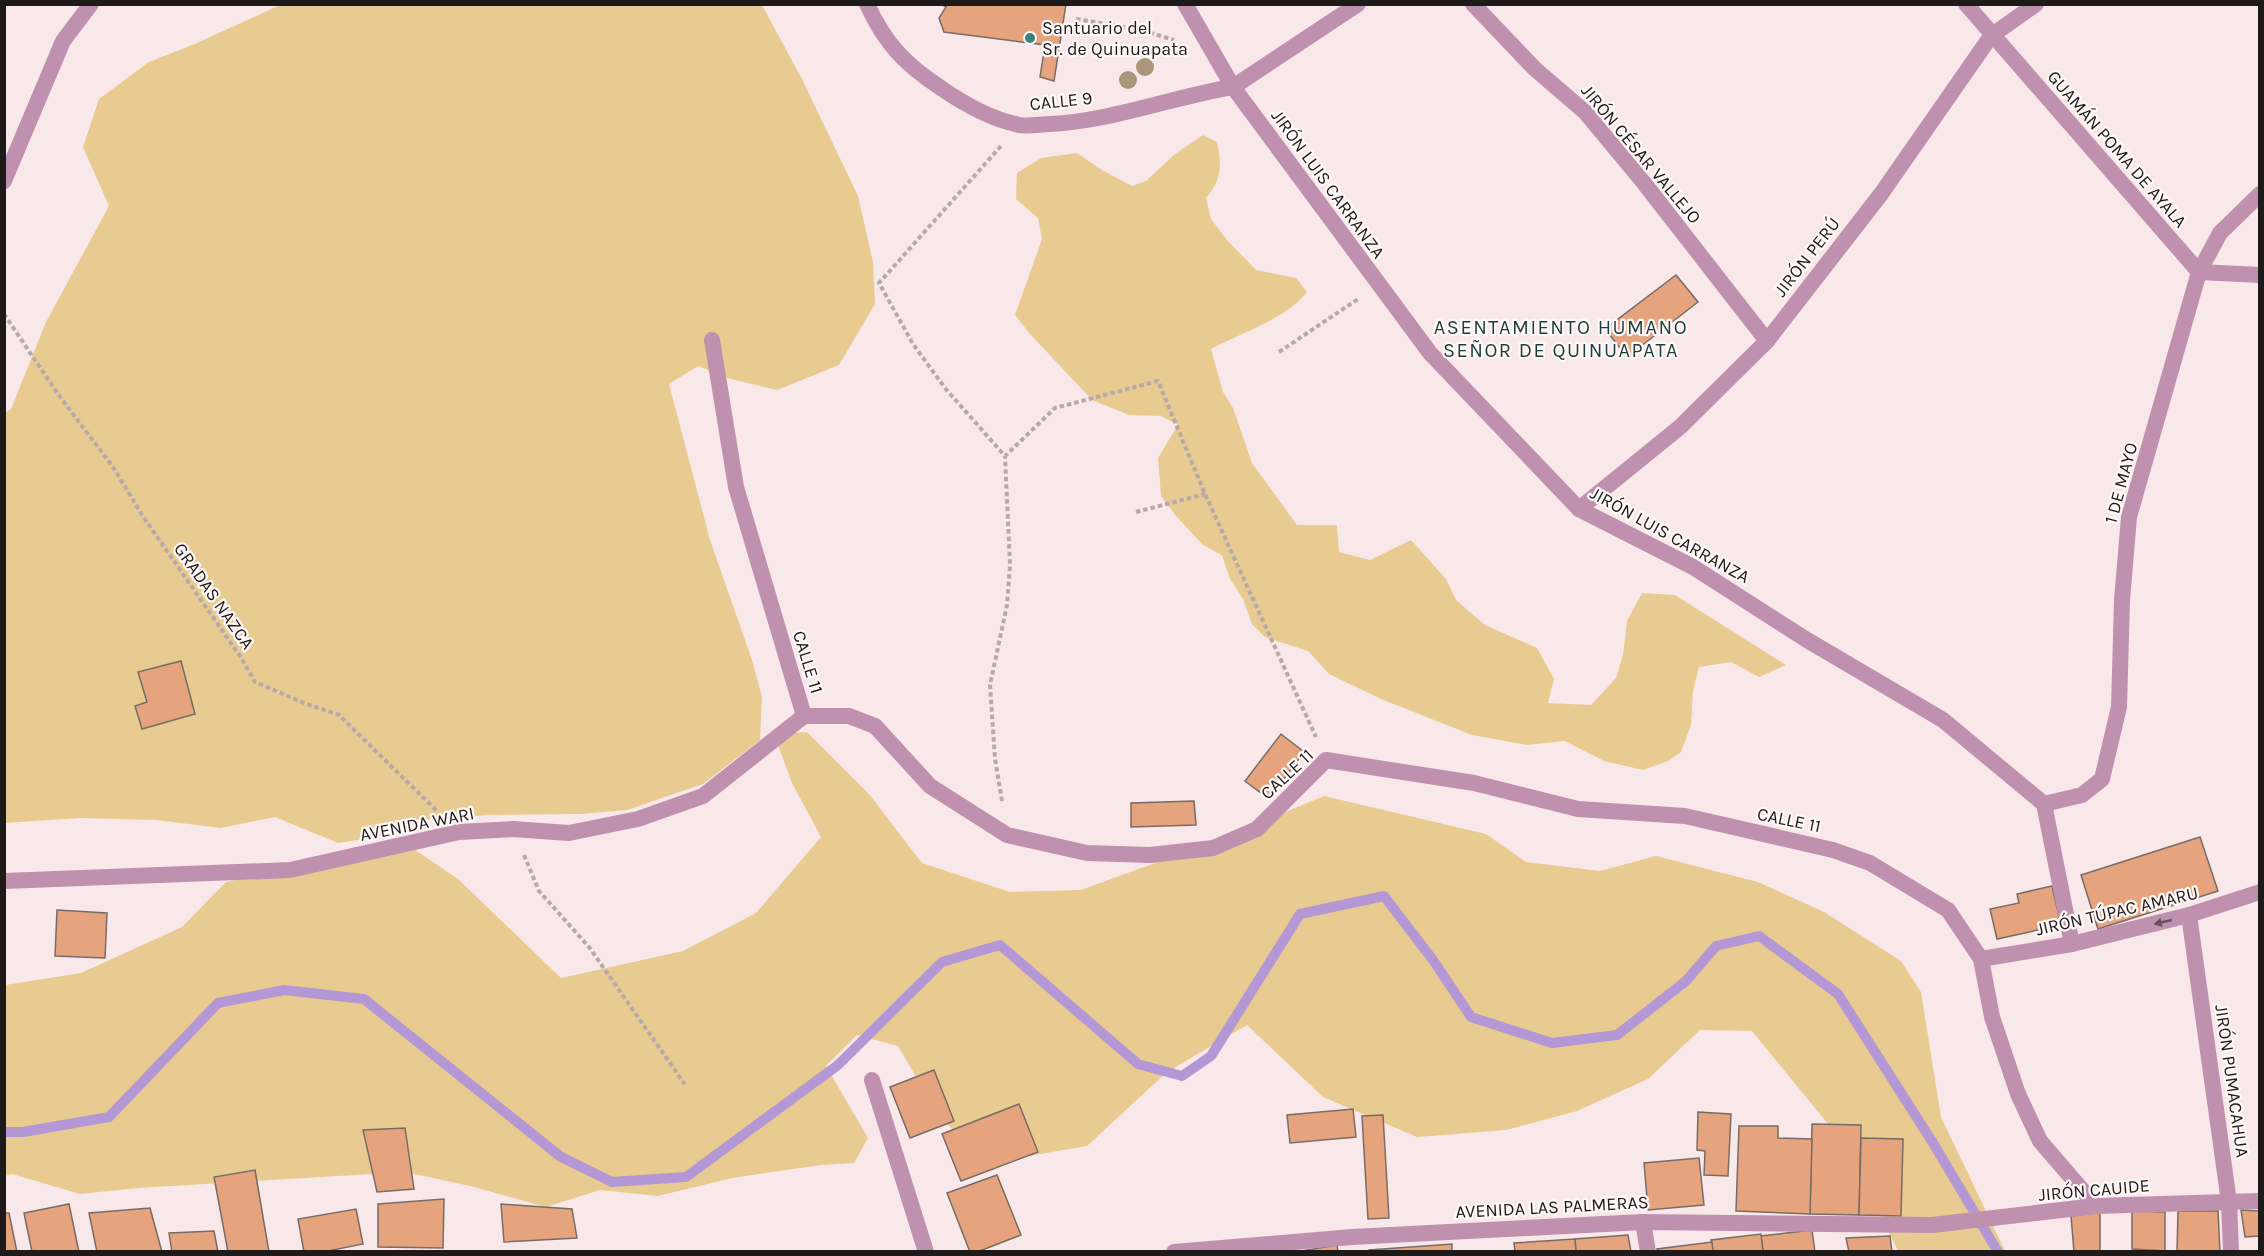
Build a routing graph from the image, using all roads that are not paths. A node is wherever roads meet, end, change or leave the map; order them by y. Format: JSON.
{"nodes":[{"id":1,"x":91,"y":4,"type":"edge"},
{"id":2,"x":867,"y":4,"type":"edge"},
{"id":3,"x":1185,"y":4,"type":"edge"},
{"id":4,"x":1358,"y":4,"type":"edge"},
{"id":5,"x":1473,"y":4,"type":"edge"},
{"id":6,"x":1966,"y":4,"type":"edge"},
{"id":7,"x":2036,"y":4,"type":"edge"},
{"id":8,"x":1991,"y":36,"type":"junction"},
{"id":9,"x":1233,"y":87,"type":"junction"},
{"id":10,"x":4,"y":180,"type":"edge"},
{"id":11,"x":2259,"y":194,"type":"edge"},
{"id":12,"x":2199,"y":272,"type":"junction"},
{"id":13,"x":2259,"y":275,"type":"edge"},
{"id":14,"x":712,"y":340,"type":"dead end"},
{"id":15,"x":1767,"y":341,"type":"junction"},
{"id":16,"x":1580,"y":509,"type":"junction"},
{"id":17,"x":804,"y":716,"type":"junction"},
{"id":18,"x":2044,"y":804,"type":"junction"},
{"id":19,"x":4,"y":881,"type":"edge"},
{"id":20,"x":2259,"y":892,"type":"edge"},
{"id":21,"x":2189,"y":915,"type":"junction"},
{"id":22,"x":2072,"y":944,"type":"junction"},
{"id":23,"x":1981,"y":959,"type":"junction"},
{"id":24,"x":872,"y":1080,"type":"dead end"},
{"id":25,"x":2259,"y":1201,"type":"edge"},
{"id":26,"x":2229,"y":1202,"type":"junction"},
{"id":27,"x":2096,"y":1206,"type":"junction"},
{"id":28,"x":1643,"y":1222,"type":"junction"},
{"id":29,"x":1932,"y":1225,"type":"joint"},
{"id":30,"x":1353,"y":1244,"type":"edge"},
{"id":31,"x":926,"y":1251,"type":"edge"},
{"id":32,"x":1174,"y":1251,"type":"edge"},
{"id":33,"x":1648,"y":1251,"type":"edge"},
{"id":34,"x":2231,"y":1251,"type":"edge"}],
"edges":[{"from":1,"to":10,"type":"street"},
{"from":2,"to":9,"type":"street","name":"CALLE 9"},
{"from":3,"to":9,"type":"street","name":"JIRÓN LUIS CARRANZA"},
{"from":4,"to":9,"type":"street"},
{"from":5,"to":15,"type":"street","name":"JIRÓN CÉSAR VALLEJO"},
{"from":6,"to":8,"type":"street","name":"GUAMÁN POMA DE AYALA"},
{"from":7,"to":8,"type":"street","name":"JIRÓN PERÚ"},
{"from":8,"to":12,"type":"street","name":"GUAMÁN POMA DE AYALA"},
{"from":8,"to":15,"type":"street","name":"JIRÓN PERÚ"},
{"from":9,"to":16,"type":"street","name":"JIRÓN LUIS CARRANZA"},
{"from":11,"to":12,"type":"street","name":"1 DE MAYO"},
{"from":12,"to":13,"type":"street"},
{"from":12,"to":18,"type":"street","name":"1 DE MAYO"},
{"from":14,"to":17,"type":"street","name":"CALLE 11"},
{"from":15,"to":16,"type":"street","name":"JIRÓN PERÚ"},
{"from":16,"to":18,"type":"street","name":"JIRÓN LUIS CARRANZA"},
{"from":17,"to":19,"type":"street","name":"AVENIDA WARI"},
{"from":17,"to":23,"type":"street","name":"CALLE 11"},
{"from":18,"to":22,"type":"street"},
{"from":20,"to":21,"type":"street","name":"JIRÓN TÚPAC AMARU"},
{"from":21,"to":22,"type":"street","name":"JIRÓN TÚPAC AMARU","one_way":true},
{"from":21,"to":26,"type":"street","name":"JIRÓN PUMACAHUA"},
{"from":22,"to":23,"type":"street","name":"JIRÓN TÚPAC AMARU"},
{"from":23,"to":27,"type":"street","name":"CALLE 11"},
{"from":24,"to":31,"type":"street"},
{"from":25,"to":26,"type":"street","name":"JIRÓN CAUIDE"},
{"from":26,"to":27,"type":"street","name":"JIRÓN CAUIDE"},
{"from":26,"to":34,"type":"street","name":"JIRÓN PUMACAHUA"},
{"from":27,"to":29,"type":"street","name":"JIRÓN CAUIDE"},
{"from":28,"to":29,"type":"street","name":"AVENIDA LAS PALMERAS"},
{"from":28,"to":30,"type":"street","name":"AVENIDA LAS PALMERAS"},
{"from":28,"to":33,"type":"street"},
{"from":30,"to":32,"type":"street","name":"AVENIDA LAS PALMERAS"}]}
